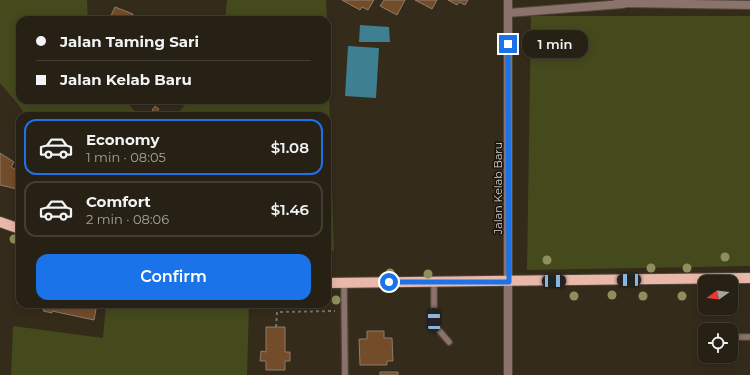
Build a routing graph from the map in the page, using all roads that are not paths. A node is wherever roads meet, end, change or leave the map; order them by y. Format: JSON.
{"nodes":[{"id":1,"x":508,"y":0,"type":"edge"},
{"id":2,"x":618,"y":0,"type":"edge"},
{"id":3,"x":626,"y":3,"type":"junction"},
{"id":4,"x":750,"y":5,"type":"edge"},
{"id":5,"x":508,"y":12,"type":"junction"},
{"id":6,"x":0,"y":222,"type":"edge"},
{"id":7,"x":16,"y":228,"type":"edge"},
{"id":8,"x":750,"y":278,"type":"edge"},
{"id":9,"x":434,"y":282,"type":"junction"},
{"id":10,"x":509,"y":282,"type":"junction"},
{"id":11,"x":331,"y":283,"type":"edge"},
{"id":12,"x":344,"y":283,"type":"junction"},
{"id":13,"x":738,"y":337,"type":"edge"},
{"id":14,"x":750,"y":337,"type":"edge"},
{"id":15,"x":449,"y":342,"type":"dead end"},
{"id":16,"x":345,"y":375,"type":"edge"},
{"id":17,"x":508,"y":375,"type":"edge"}],
"edges":[{"from":1,"to":5,"type":"street","name":"Jalan Kelab Baru"},
{"from":2,"to":3,"type":"street"},
{"from":3,"to":4,"type":"street"},
{"from":3,"to":5,"type":"street"},
{"from":5,"to":10,"type":"street","name":"Jalan Kelab Baru"},
{"from":6,"to":7,"type":"main road"},
{"from":8,"to":10,"type":"main road"},
{"from":9,"to":10,"type":"main road"},
{"from":9,"to":12,"type":"main road"},
{"from":9,"to":15,"type":"lane"},
{"from":10,"to":17,"type":"street","name":"Jalan Kelab Baru"},
{"from":11,"to":12,"type":"main road"},
{"from":12,"to":16,"type":"lane"},
{"from":13,"to":14,"type":"lane"}]}
